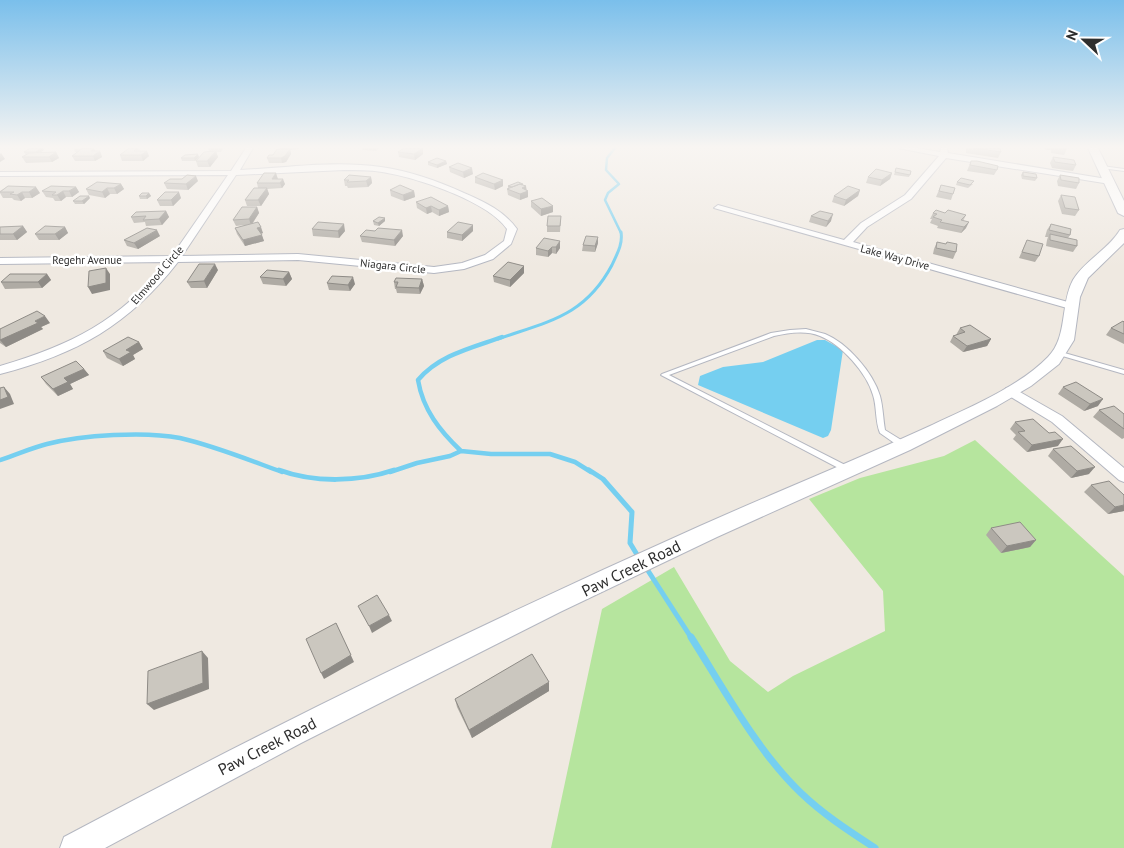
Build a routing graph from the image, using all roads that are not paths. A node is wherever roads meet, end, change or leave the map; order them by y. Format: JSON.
{"nodes":[{"id":1,"x":223,"y":188,"type":"edge"},
{"id":2,"x":442,"y":188,"type":"edge"},
{"id":3,"x":916,"y":188,"type":"edge"},
{"id":4,"x":1113,"y":188,"type":"edge"},
{"id":5,"x":718,"y":208,"type":"dead end"},
{"id":6,"x":1124,"y":213,"type":"edge"},
{"id":7,"x":1123,"y":235,"type":"edge"},
{"id":8,"x":846,"y":244,"type":"junction"},
{"id":9,"x":173,"y":259,"type":"junction"},
{"id":10,"x":0,"y":261,"type":"edge"},
{"id":11,"x":1071,"y":306,"type":"junction"},
{"id":12,"x":1060,"y":354,"type":"junction"},
{"id":13,"x":0,"y":370,"type":"edge"},
{"id":14,"x":1124,"y":372,"type":"edge"},
{"id":15,"x":1011,"y":391,"type":"junction"},
{"id":16,"x":904,"y":445,"type":"junction"},
{"id":17,"x":848,"y":470,"type":"junction"},
{"id":18,"x":1124,"y":476,"type":"edge"},
{"id":19,"x":75,"y":848,"type":"edge"}],
"edges":[{"from":1,"to":9,"type":"street","name":"Elmwood Circle"},
{"from":2,"to":9,"type":"street","name":"Niagara Circle"},
{"from":3,"to":8,"type":"street"},
{"from":4,"to":6,"type":"street"},
{"from":5,"to":8,"type":"street","name":"Lake Way Drive"},
{"from":7,"to":11,"type":"street","name":"Paw Creek Road"},
{"from":8,"to":11,"type":"street","name":"Lake Way Drive"},
{"from":9,"to":10,"type":"street","name":"Regehr Avenue"},
{"from":9,"to":13,"type":"street","name":"Elmwood Circle"},
{"from":11,"to":12,"type":"street","name":"Paw Creek Road"},
{"from":12,"to":14,"type":"lane"},
{"from":12,"to":15,"type":"street","name":"Paw Creek Road"},
{"from":15,"to":16,"type":"street","name":"Paw Creek Road"},
{"from":15,"to":18,"type":"street"},
{"from":16,"to":17,"type":"street","name":"Paw Creek Road"},
{"from":16,"to":17,"type":"lane"},
{"from":17,"to":19,"type":"street","name":"Paw Creek Road"}]}
